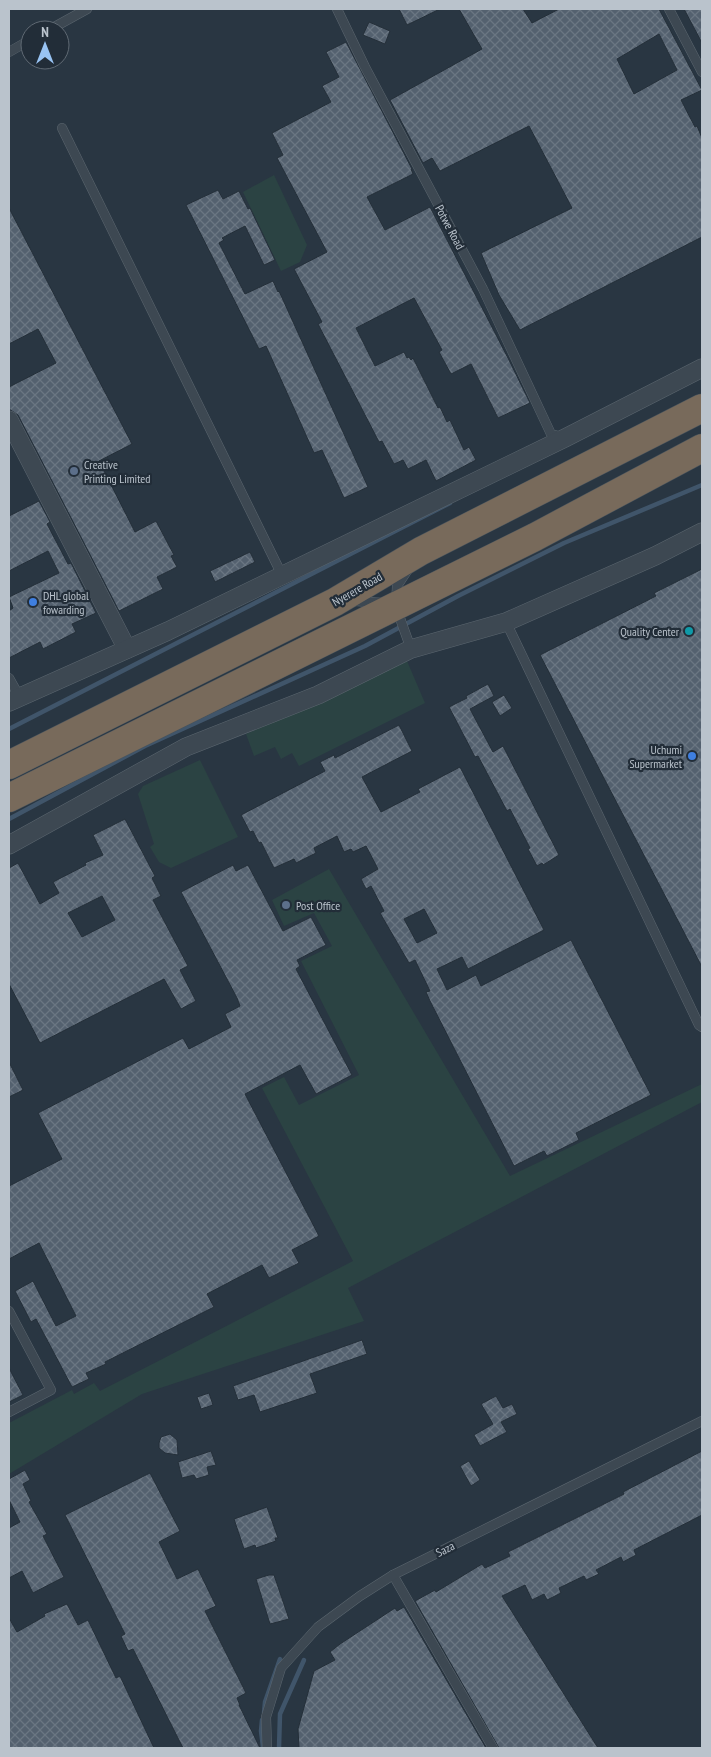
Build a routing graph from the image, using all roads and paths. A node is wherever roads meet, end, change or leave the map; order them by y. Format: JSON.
{"nodes":[{"id":1,"x":87,"y":9,"type":"edge"},
{"id":2,"x":337,"y":9,"type":"edge"},
{"id":3,"x":669,"y":9,"type":"edge"},
{"id":4,"x":67,"y":20,"type":"edge"},
{"id":5,"x":20,"y":46,"type":"edge"},
{"id":6,"x":9,"y":52,"type":"edge"},
{"id":7,"x":702,"y":72,"type":"edge"},
{"id":8,"x":62,"y":128,"type":"dead end"},
{"id":9,"x":702,"y":368,"type":"edge"},
{"id":10,"x":702,"y":408,"type":"edge"},
{"id":11,"x":9,"y":420,"type":"edge"},
{"id":12,"x":565,"y":438,"type":"junction"},
{"id":13,"x":702,"y":448,"type":"edge"},
{"id":14,"x":702,"y":532,"type":"edge"},
{"id":15,"x":421,"y":551,"type":"junction"},
{"id":16,"x":282,"y":575,"type":"junction"},
{"id":17,"x":335,"y":602,"type":"junction"},
{"id":18,"x":396,"y":607,"type":"junction"},
{"id":19,"x":506,"y":622,"type":"junction"},
{"id":20,"x":127,"y":649,"type":"junction"},
{"id":21,"x":411,"y":649,"type":"junction"},
{"id":22,"x":9,"y":678,"type":"edge"},
{"id":23,"x":14,"y":699,"type":"edge"},
{"id":24,"x":9,"y":765,"type":"edge"},
{"id":25,"x":9,"y":798,"type":"edge"},
{"id":26,"x":9,"y":845,"type":"edge"},
{"id":27,"x":701,"y":1025,"type":"edge"},
{"id":28,"x":9,"y":1311,"type":"edge"},
{"id":29,"x":9,"y":1412,"type":"edge"},
{"id":30,"x":702,"y":1421,"type":"edge"},
{"id":31,"x":393,"y":1575,"type":"junction"},
{"id":32,"x":267,"y":1748,"type":"edge"},
{"id":33,"x":493,"y":1748,"type":"edge"}],
"edges":[{"from":1,"to":4,"type":"lane"},
{"from":2,"to":12,"type":"lane","name":"Potwe Road"},
{"from":3,"to":7,"type":"lane"},
{"from":5,"to":6,"type":"lane"},
{"from":8,"to":16,"type":"lane"},
{"from":9,"to":12,"type":"street"},
{"from":10,"to":15,"type":"highway","name":"Nyerere Road"},
{"from":11,"to":20,"type":"street"},
{"from":12,"to":16,"type":"street"},
{"from":13,"to":18,"type":"highway"},
{"from":14,"to":19,"type":"street"},
{"from":15,"to":17,"type":"highway","name":"Nyerere Road"},
{"from":15,"to":18,"type":"lane"},
{"from":16,"to":20,"type":"street"},
{"from":17,"to":18,"type":"lane"},
{"from":17,"to":24,"type":"highway","name":"Nyerere Road"},
{"from":18,"to":21,"type":"lane"},
{"from":18,"to":25,"type":"highway"},
{"from":19,"to":21,"type":"street"},
{"from":19,"to":27,"type":"lane"},
{"from":20,"to":23,"type":"street"},
{"from":21,"to":26,"type":"street"},
{"from":22,"to":23,"type":"lane"},
{"from":28,"to":29,"type":"lane"},
{"from":30,"to":31,"type":"lane","name":"Saza"},
{"from":31,"to":32,"type":"lane","name":"Saza"},
{"from":31,"to":33,"type":"lane"}]}
